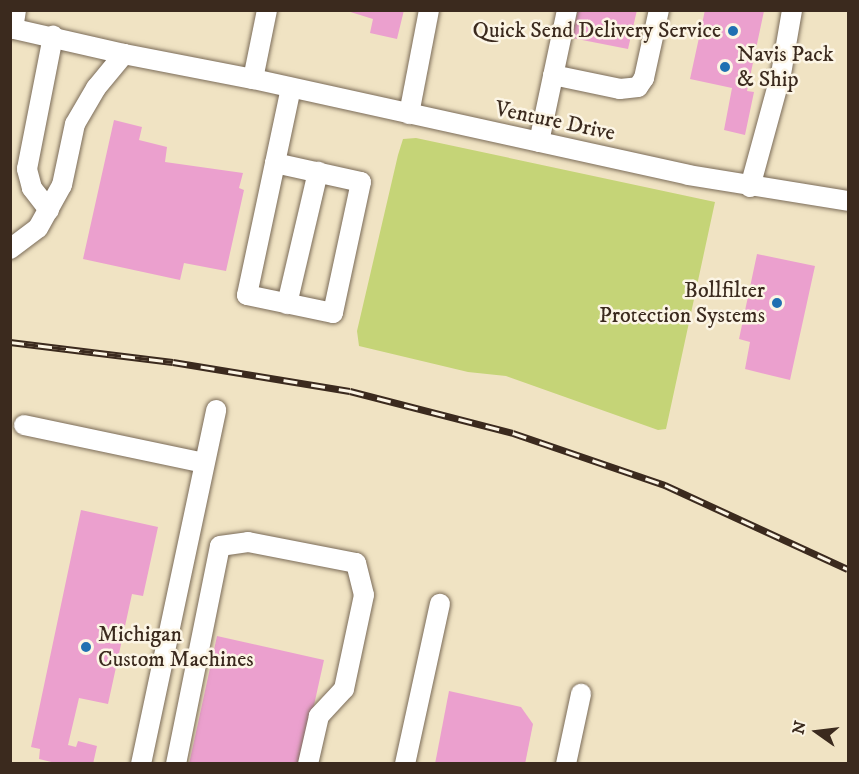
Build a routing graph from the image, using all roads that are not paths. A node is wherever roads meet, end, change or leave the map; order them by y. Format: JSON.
{"nodes":[{"id":1,"x":267,"y":10,"type":"edge"},
{"id":2,"x":429,"y":10,"type":"edge"},
{"id":3,"x":567,"y":10,"type":"edge"},
{"id":4,"x":659,"y":10,"type":"edge"},
{"id":5,"x":792,"y":10,"type":"edge"},
{"id":6,"x":13,"y":22,"type":"edge"},
{"id":7,"x":53,"y":36,"type":"junction"},
{"id":8,"x":124,"y":54,"type":"junction"},
{"id":9,"x":553,"y":75,"type":"junction"},
{"id":10,"x":253,"y":79,"type":"junction"},
{"id":11,"x":291,"y":87,"type":"junction"},
{"id":12,"x":409,"y":114,"type":"junction"},
{"id":13,"x":538,"y":142,"type":"junction"},
{"id":14,"x":275,"y":164,"type":"junction"},
{"id":15,"x":318,"y":172,"type":"junction"},
{"id":16,"x":750,"y":187,"type":"junction"},
{"id":17,"x":849,"y":201,"type":"edge"},
{"id":18,"x":49,"y":210,"type":"junction"},
{"id":19,"x":10,"y":249,"type":"edge"},
{"id":20,"x":287,"y":304,"type":"junction"},
{"id":21,"x":216,"y":410,"type":"dead end"},
{"id":22,"x":24,"y":425,"type":"dead end"},
{"id":23,"x":204,"y":464,"type":"junction"},
{"id":24,"x":440,"y":604,"type":"dead end"},
{"id":25,"x":581,"y":694,"type":"dead end"},
{"id":26,"x":141,"y":764,"type":"edge"},
{"id":27,"x":176,"y":764,"type":"edge"},
{"id":28,"x":308,"y":764,"type":"edge"},
{"id":29,"x":405,"y":764,"type":"edge"},
{"id":30,"x":566,"y":764,"type":"edge"}],
"edges":[{"from":1,"to":10,"type":"street"},
{"from":2,"to":12,"type":"street"},
{"from":3,"to":9,"type":"street"},
{"from":4,"to":9,"type":"street"},
{"from":5,"to":16,"type":"street"},
{"from":6,"to":7,"type":"street","name":"Venture Drive"},
{"from":7,"to":8,"type":"street","name":"Venture Drive"},
{"from":7,"to":18,"type":"street"},
{"from":8,"to":10,"type":"street","name":"Venture Drive"},
{"from":8,"to":18,"type":"street"},
{"from":9,"to":13,"type":"street"},
{"from":10,"to":11,"type":"street","name":"Venture Drive"},
{"from":11,"to":12,"type":"street","name":"Venture Drive"},
{"from":11,"to":14,"type":"street"},
{"from":12,"to":13,"type":"street","name":"Venture Drive"},
{"from":13,"to":16,"type":"street","name":"Venture Drive"},
{"from":14,"to":15,"type":"street"},
{"from":14,"to":20,"type":"street"},
{"from":15,"to":20,"type":"street"},
{"from":15,"to":20,"type":"street"},
{"from":16,"to":17,"type":"street","name":"Venture Drive"},
{"from":18,"to":19,"type":"street"},
{"from":21,"to":23,"type":"street"},
{"from":22,"to":23,"type":"street"},
{"from":23,"to":26,"type":"street"},
{"from":24,"to":29,"type":"street"},
{"from":25,"to":30,"type":"street"},
{"from":27,"to":28,"type":"street"}]}
